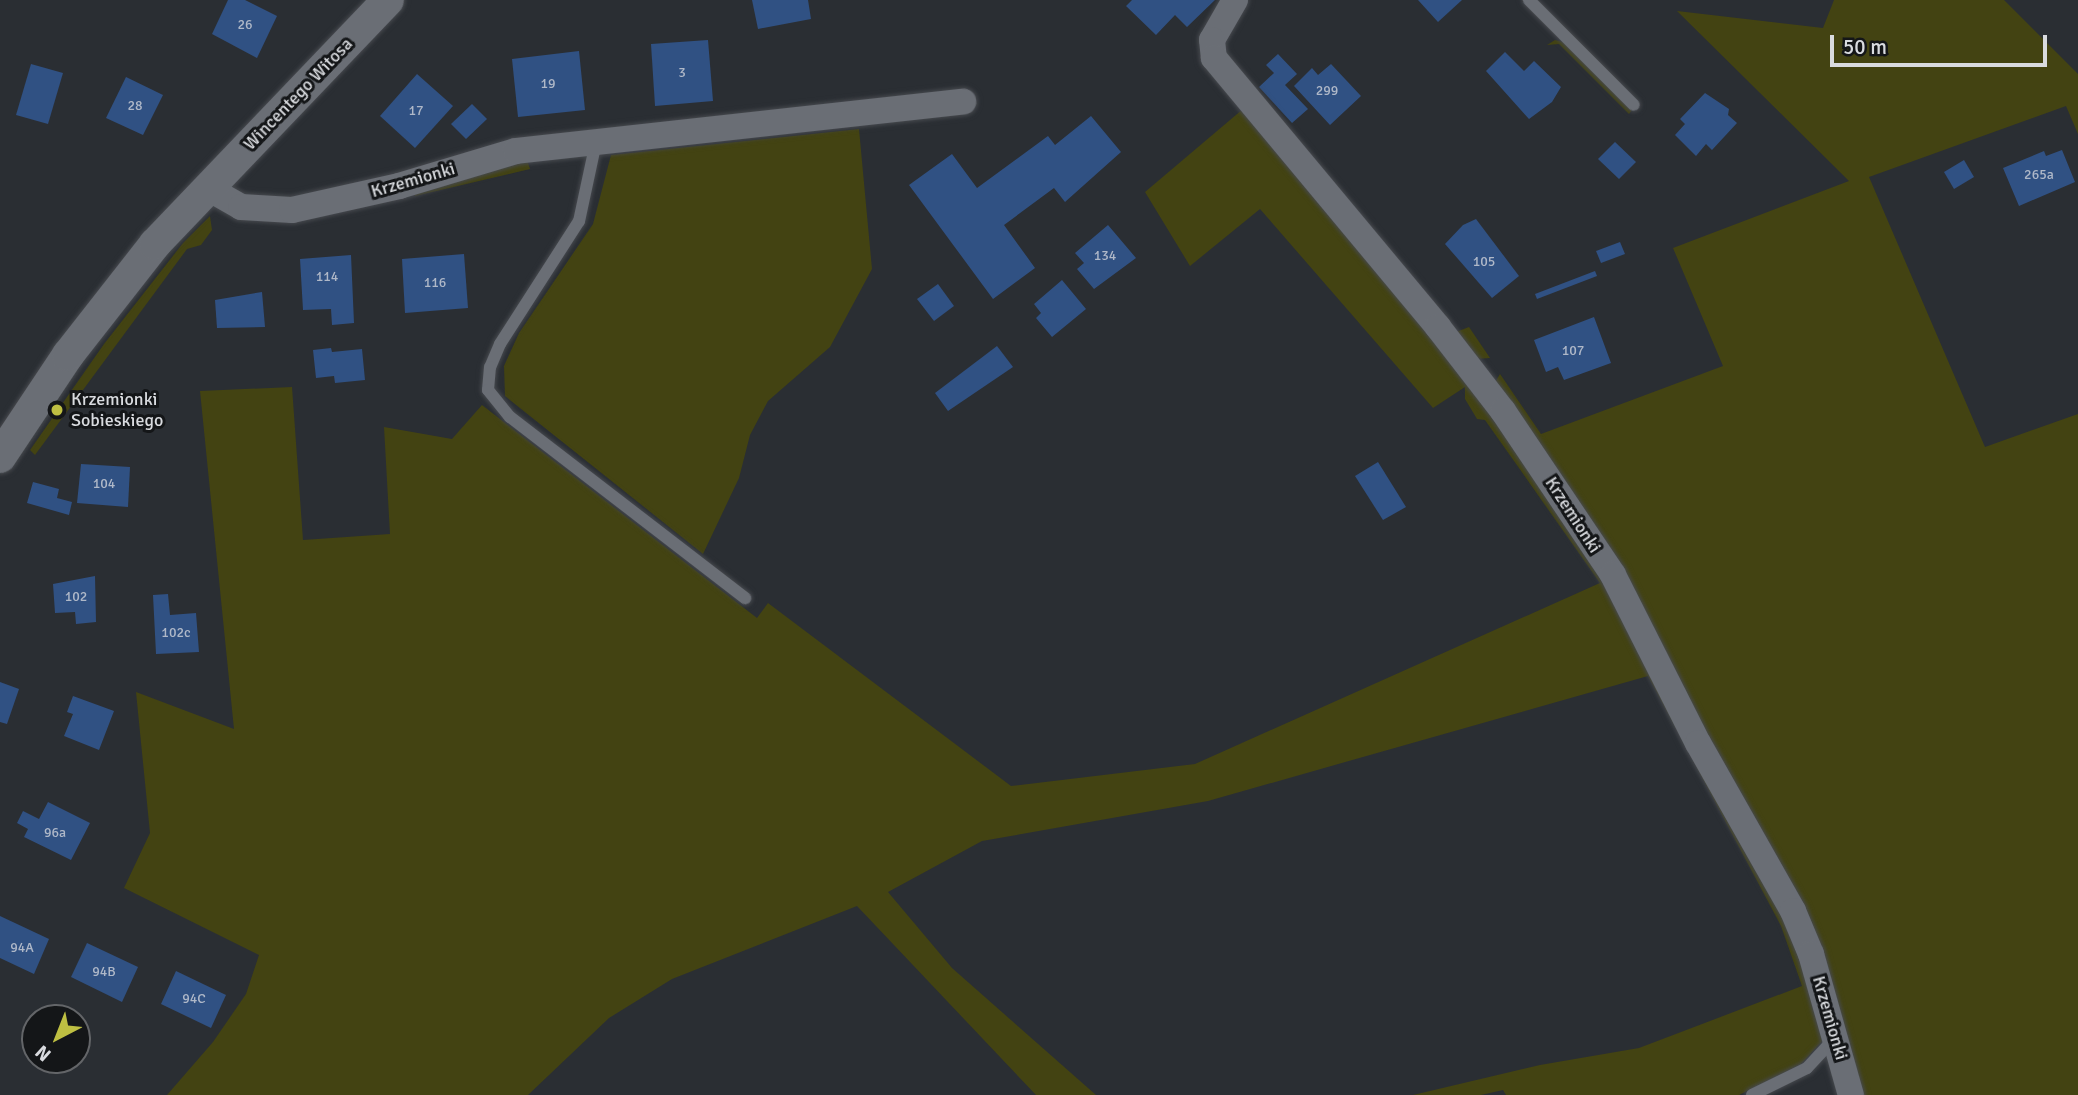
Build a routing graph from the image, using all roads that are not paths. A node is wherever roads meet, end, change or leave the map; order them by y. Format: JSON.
{"nodes":[{"id":1,"x":388,"y":0,"type":"edge"},
{"id":2,"x":1235,"y":0,"type":"edge"},
{"id":3,"x":1529,"y":0,"type":"edge"},
{"id":4,"x":963,"y":102,"type":"dead end"},
{"id":5,"x":1634,"y":105,"type":"dead end"},
{"id":6,"x":596,"y":142,"type":"junction"},
{"id":7,"x":206,"y":187,"type":"junction"},
{"id":8,"x":0,"y":457,"type":"edge"},
{"id":9,"x":745,"y":598,"type":"dead end"},
{"id":10,"x":1836,"y":1037,"type":"junction"},
{"id":11,"x":1752,"y":1095,"type":"edge"},
{"id":12,"x":1852,"y":1095,"type":"edge"}],
"edges":[{"from":1,"to":7,"type":"street","name":"Wincentego Witosa"},
{"from":2,"to":10,"type":"street","name":"Krzemionki"},
{"from":3,"to":5,"type":"lane"},
{"from":4,"to":6,"type":"street","name":"Krzemionki"},
{"from":6,"to":7,"type":"street","name":"Krzemionki"},
{"from":6,"to":9,"type":"lane"},
{"from":7,"to":8,"type":"street"},
{"from":10,"to":11,"type":"lane"},
{"from":10,"to":12,"type":"street","name":"Krzemionki"}]}
